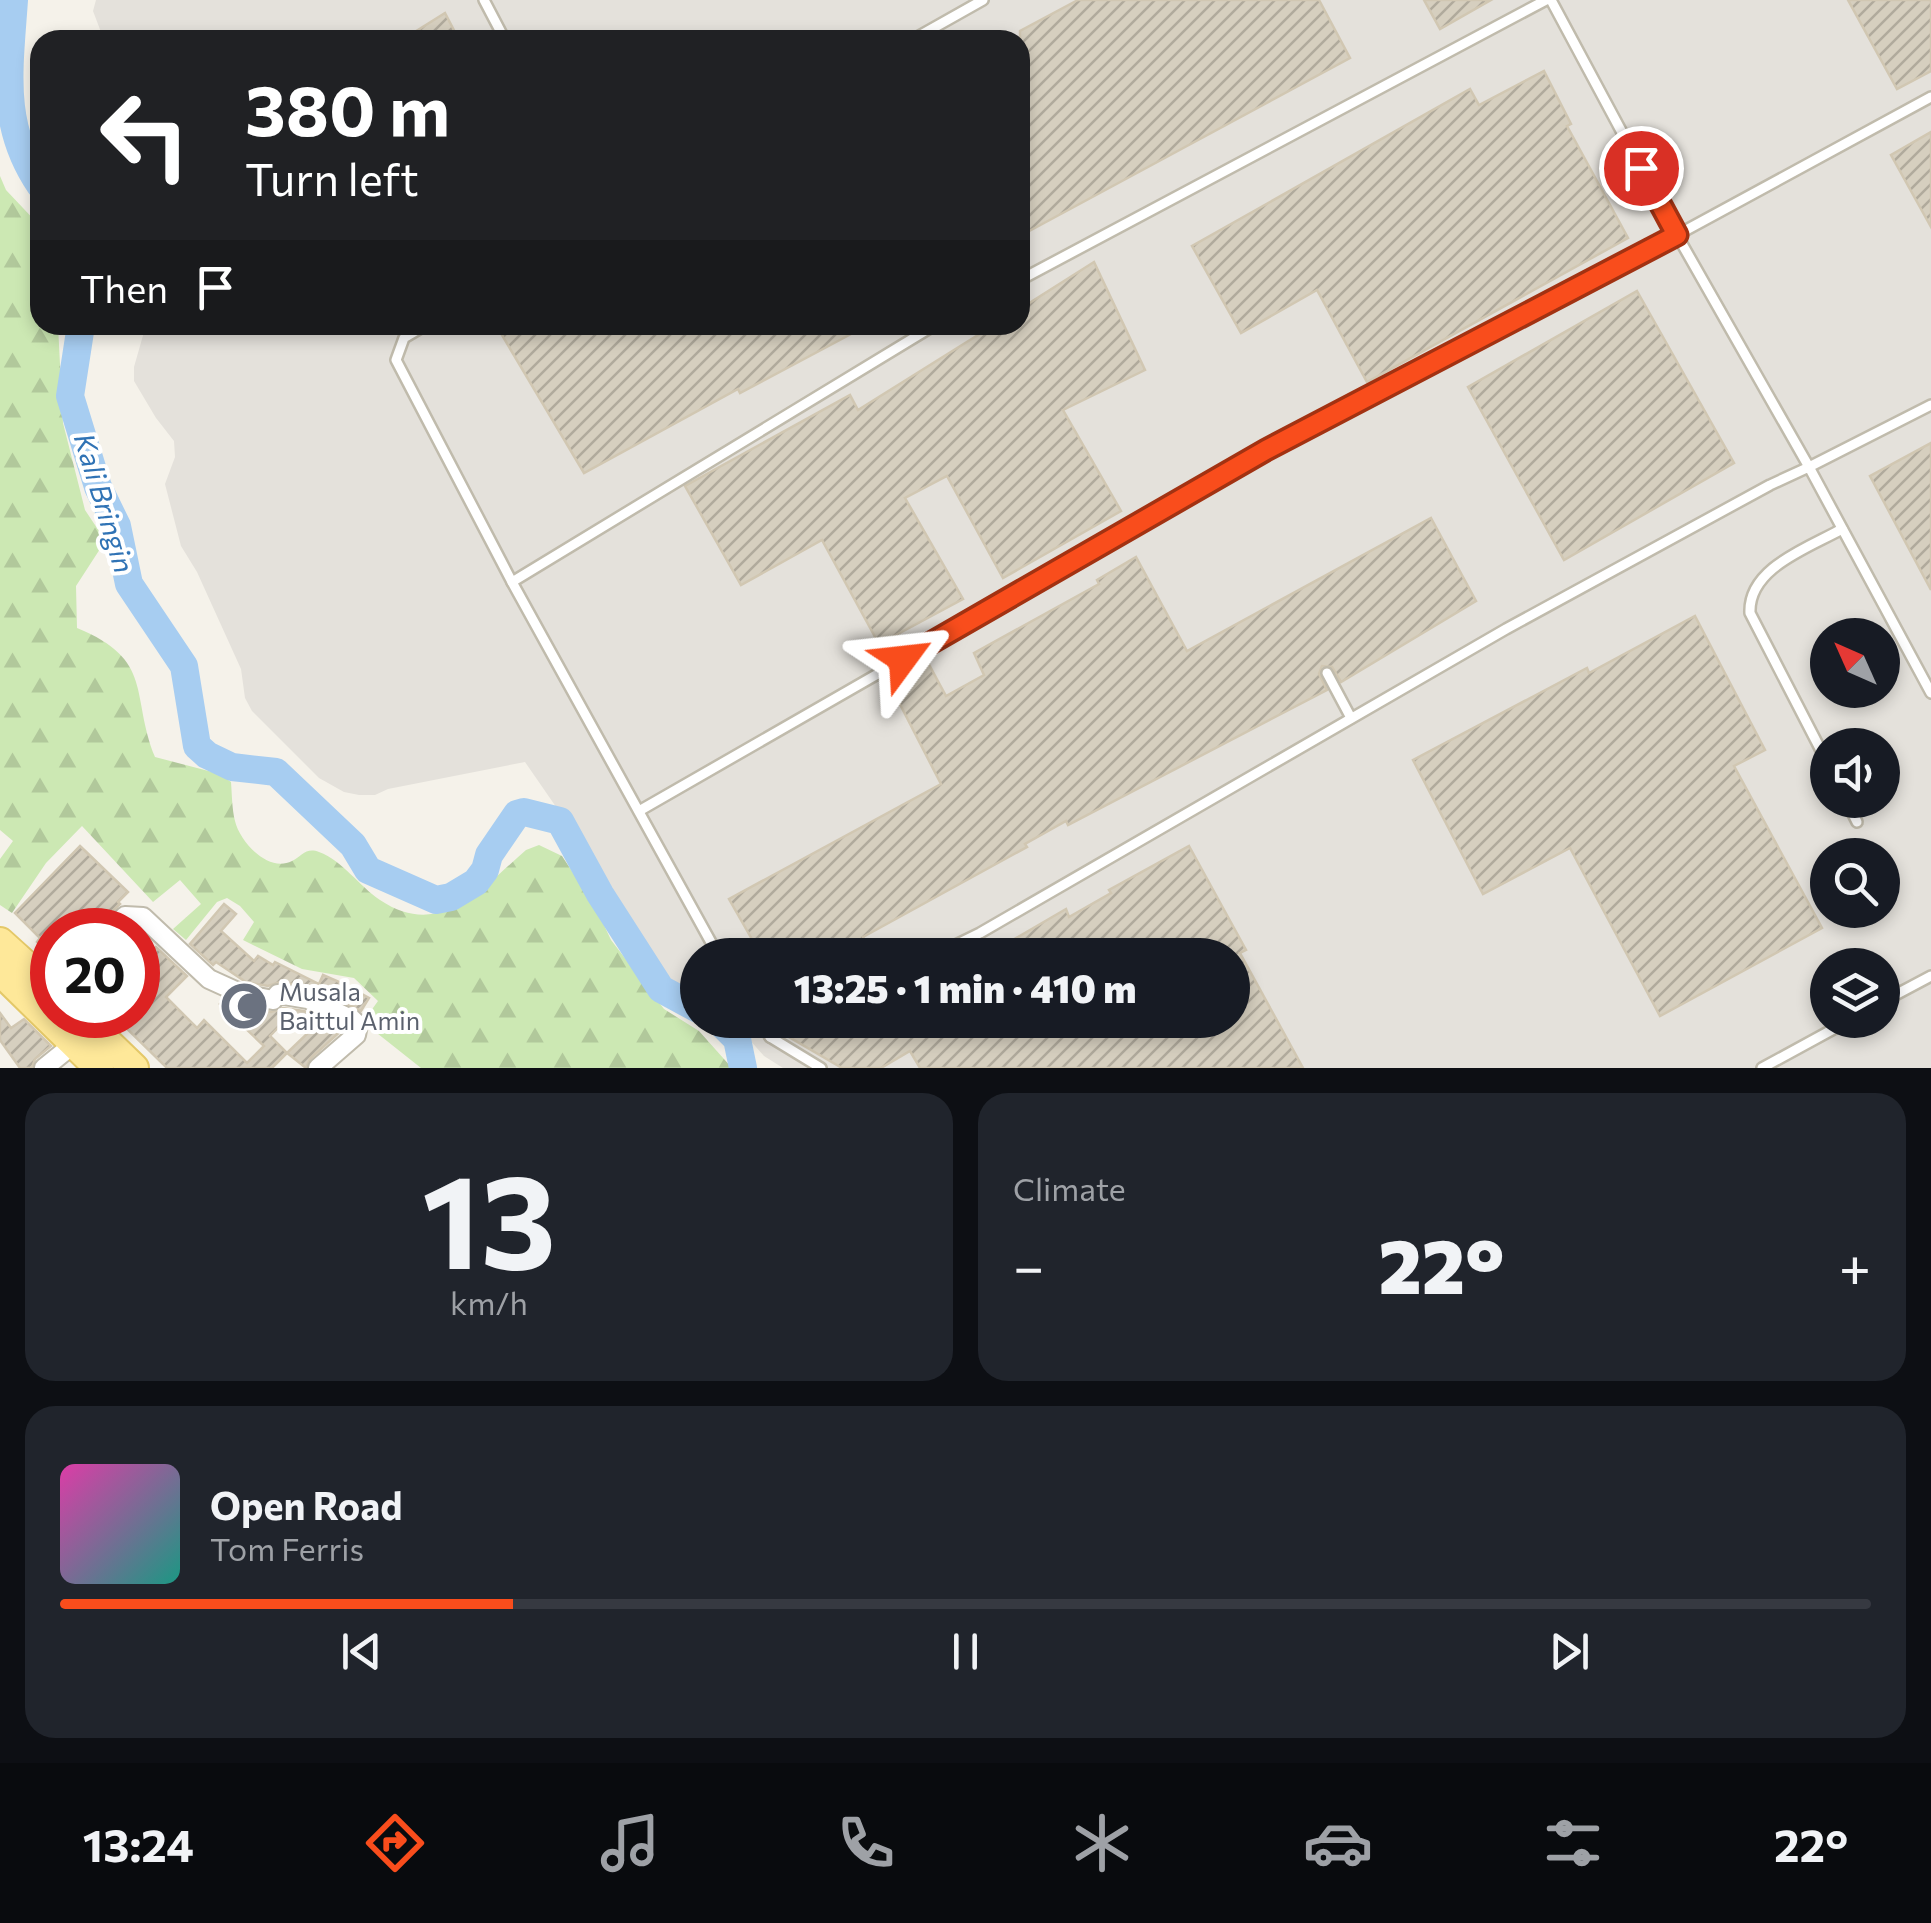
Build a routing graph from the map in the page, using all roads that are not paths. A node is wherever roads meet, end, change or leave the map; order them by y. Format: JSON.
{"nodes":[{"id":1,"x":484,"y":0,"type":"edge"},
{"id":2,"x":983,"y":0,"type":"edge"},
{"id":3,"x":1549,"y":0,"type":"edge"},
{"id":4,"x":500,"y":30,"type":"edge"},
{"id":5,"x":930,"y":30,"type":"edge"},
{"id":6,"x":1931,"y":98,"type":"edge"},
{"id":7,"x":1677,"y":235,"type":"junction"},
{"id":8,"x":1030,"y":275,"type":"edge"},
{"id":9,"x":409,"y":335,"type":"edge"},
{"id":10,"x":919,"y":335,"type":"edge"},
{"id":11,"x":1931,"y":404,"type":"edge"},
{"id":12,"x":1809,"y":467,"type":"junction"},
{"id":13,"x":1842,"y":529,"type":"junction"},
{"id":14,"x":512,"y":582,"type":"junction"},
{"id":15,"x":1327,"y":673,"type":"dead end"},
{"id":16,"x":1931,"y":693,"type":"edge"},
{"id":17,"x":1351,"y":718,"type":"junction"},
{"id":18,"x":1810,"y":729,"type":"edge"},
{"id":19,"x":639,"y":810,"type":"junction"},
{"id":20,"x":1855,"y":818,"type":"edge"},
{"id":21,"x":1857,"y":822,"type":"dead end"},
{"id":22,"x":160,"y":933,"type":"edge"},
{"id":23,"x":707,"y":938,"type":"edge"},
{"id":24,"x":968,"y":938,"type":"edge"},
{"id":25,"x":0,"y":942,"type":"edge"},
{"id":26,"x":30,"y":969,"type":"edge"},
{"id":27,"x":0,"y":971,"type":"edge"},
{"id":28,"x":1931,"y":976,"type":"edge"},
{"id":29,"x":1900,"y":992,"type":"edge"},
{"id":30,"x":103,"y":1038,"type":"edge"},
{"id":31,"x":772,"y":1038,"type":"edge"},
{"id":32,"x":1817,"y":1038,"type":"edge"},
{"id":33,"x":76,"y":1043,"type":"junction"},
{"id":34,"x":44,"y":1068,"type":"edge"},
{"id":35,"x":99,"y":1068,"type":"edge"},
{"id":36,"x":134,"y":1068,"type":"edge"},
{"id":37,"x":318,"y":1068,"type":"edge"},
{"id":38,"x":820,"y":1068,"type":"edge"},
{"id":39,"x":1762,"y":1068,"type":"edge"}],
"edges":[{"from":1,"to":4,"type":"lane"},
{"from":2,"to":5,"type":"lane"},
{"from":3,"to":7,"type":"lane"},
{"from":3,"to":8,"type":"lane"},
{"from":6,"to":7,"type":"lane"},
{"from":7,"to":12,"type":"lane"},
{"from":7,"to":19,"type":"lane"},
{"from":9,"to":14,"type":"lane"},
{"from":10,"to":14,"type":"lane"},
{"from":11,"to":12,"type":"lane"},
{"from":12,"to":13,"type":"lane"},
{"from":12,"to":17,"type":"lane"},
{"from":13,"to":16,"type":"lane"},
{"from":13,"to":18,"type":"lane"},
{"from":14,"to":19,"type":"lane"},
{"from":15,"to":17,"type":"lane"},
{"from":17,"to":24,"type":"lane"},
{"from":19,"to":23,"type":"lane"},
{"from":20,"to":21,"type":"lane"},
{"from":22,"to":37,"type":"street"},
{"from":25,"to":26,"type":"main road"},
{"from":27,"to":33,"type":"main road"},
{"from":28,"to":29,"type":"lane"},
{"from":30,"to":36,"type":"main road"},
{"from":31,"to":38,"type":"lane"},
{"from":32,"to":39,"type":"lane"},
{"from":33,"to":34,"type":"street"},
{"from":33,"to":35,"type":"main road"}]}
